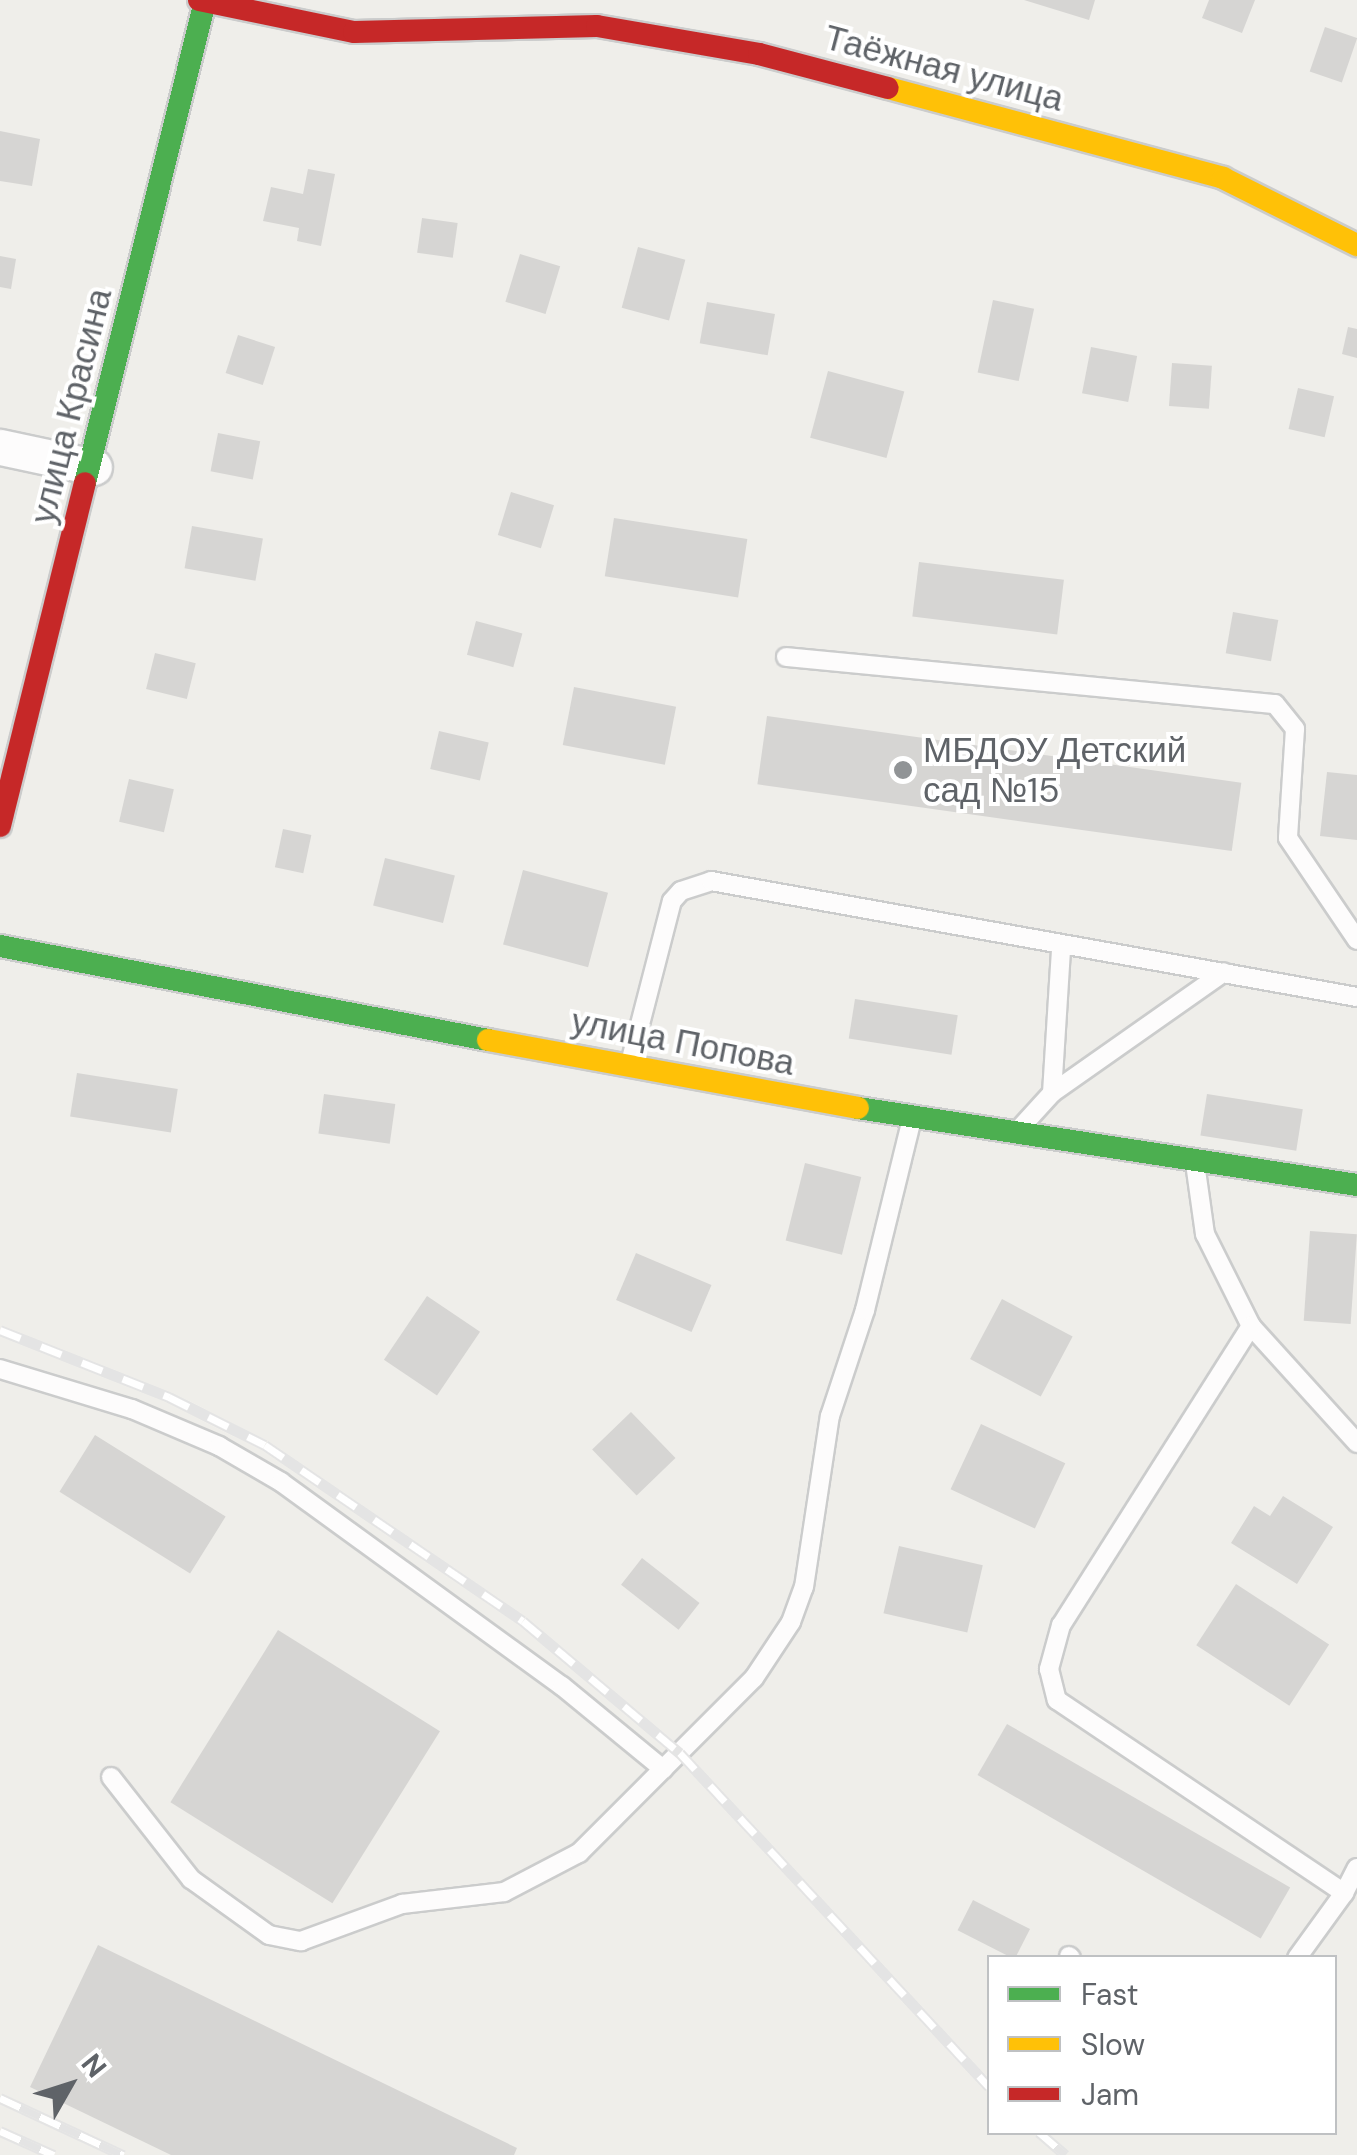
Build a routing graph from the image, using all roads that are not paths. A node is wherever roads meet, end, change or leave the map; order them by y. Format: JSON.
{"nodes":[{"id":1,"x":203,"y":1,"type":"edge"},
{"id":2,"x":1357,"y":245,"type":"edge"},
{"id":3,"x":0,"y":447,"type":"edge"},
{"id":4,"x":94,"y":467,"type":"junction"},
{"id":5,"x":786,"y":658,"type":"dead end"},
{"id":6,"x":0,"y":826,"type":"edge"},
{"id":7,"x":1357,"y":940,"type":"edge"},
{"id":8,"x":0,"y":946,"type":"edge"},
{"id":9,"x":1061,"y":948,"type":"junction"},
{"id":10,"x":1224,"y":972,"type":"junction"},
{"id":11,"x":1357,"y":997,"type":"edge"},
{"id":12,"x":629,"y":1067,"type":"junction"},
{"id":13,"x":1052,"y":1093,"type":"junction"},
{"id":14,"x":912,"y":1118,"type":"junction"},
{"id":15,"x":1015,"y":1134,"type":"junction"},
{"id":16,"x":1195,"y":1163,"type":"junction"},
{"id":17,"x":1357,"y":1186,"type":"edge"},
{"id":18,"x":1251,"y":1326,"type":"junction"},
{"id":19,"x":0,"y":1368,"type":"edge"},
{"id":20,"x":1357,"y":1443,"type":"edge"},
{"id":21,"x":663,"y":1769,"type":"junction"},
{"id":22,"x":111,"y":1776,"type":"dead end"},
{"id":23,"x":1357,"y":1868,"type":"edge"},
{"id":24,"x":1344,"y":1894,"type":"junction"},
{"id":25,"x":1298,"y":1955,"type":"edge"}],
"edges":[{"from":1,"to":2,"type":"street","name":"Таёжная улица"},
{"from":1,"to":4,"type":"street","name":"улица Красина"},
{"from":3,"to":4,"type":"street"},
{"from":4,"to":6,"type":"street","name":"улица Красина"},
{"from":5,"to":7,"type":"lane"},
{"from":8,"to":12,"type":"street","name":"улица Попова"},
{"from":9,"to":10,"type":"lane"},
{"from":9,"to":12,"type":"lane"},
{"from":9,"to":13,"type":"lane"},
{"from":10,"to":11,"type":"lane"},
{"from":10,"to":13,"type":"lane"},
{"from":12,"to":14,"type":"street","name":"улица Попова"},
{"from":13,"to":15,"type":"lane"},
{"from":14,"to":15,"type":"street","name":"улица Попова"},
{"from":14,"to":21,"type":"lane"},
{"from":15,"to":16,"type":"street","name":"улица Попова"},
{"from":16,"to":17,"type":"street","name":"улица Попова"},
{"from":16,"to":18,"type":"lane"},
{"from":18,"to":20,"type":"lane"},
{"from":18,"to":24,"type":"lane"},
{"from":19,"to":21,"type":"lane"},
{"from":21,"to":22,"type":"lane"},
{"from":23,"to":24,"type":"lane"},
{"from":24,"to":25,"type":"lane"}]}
